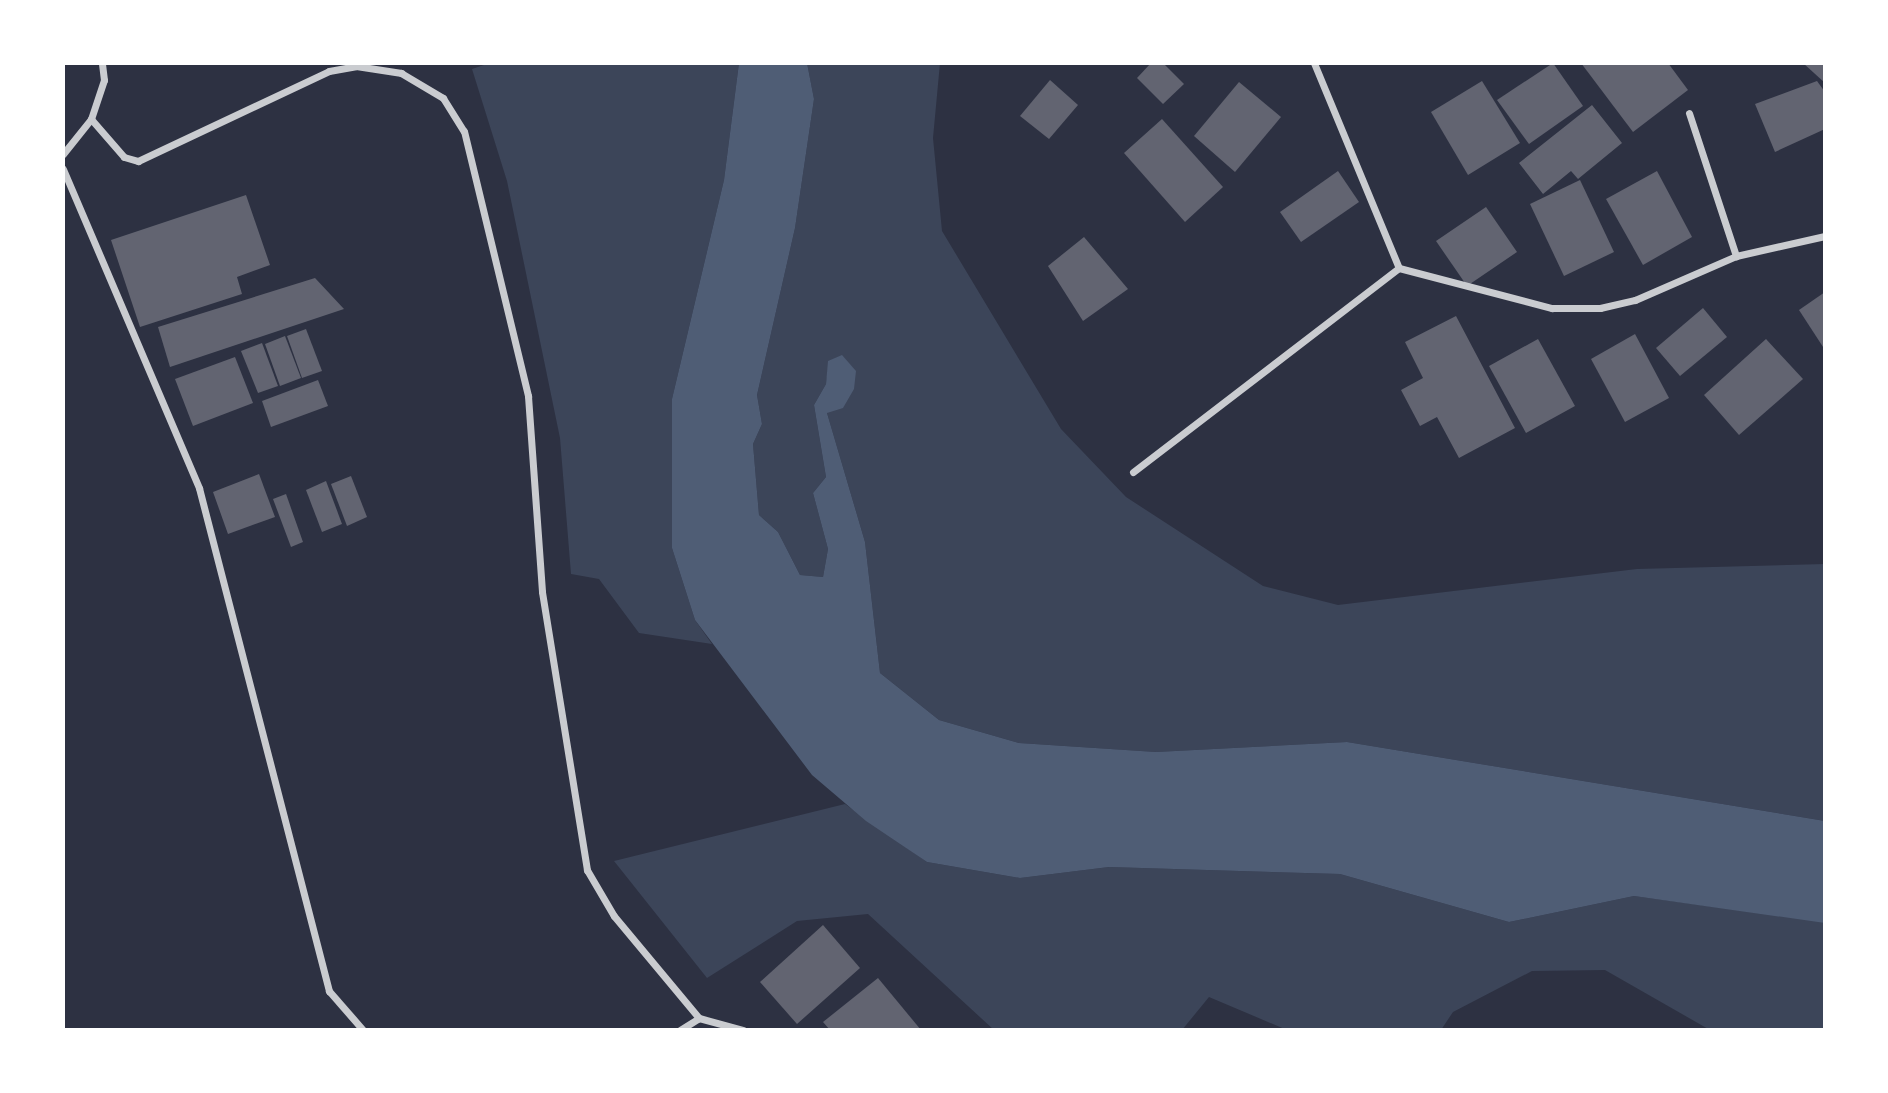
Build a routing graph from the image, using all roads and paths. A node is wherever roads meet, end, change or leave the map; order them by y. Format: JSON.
{"nodes":[{"id":1,"x":102,"y":63,"type":"edge"},
{"id":2,"x":1314,"y":63,"type":"edge"},
{"id":3,"x":1689,"y":113,"type":"dead end"},
{"id":4,"x":91,"y":119,"type":"junction"},
{"id":5,"x":63,"y":154,"type":"edge"},
{"id":6,"x":63,"y":169,"type":"edge"},
{"id":7,"x":1825,"y":236,"type":"edge"},
{"id":8,"x":1735,"y":256,"type":"junction"},
{"id":9,"x":1399,"y":268,"type":"junction"},
{"id":10,"x":1133,"y":472,"type":"dead end"},
{"id":11,"x":699,"y":1018,"type":"junction"},
{"id":12,"x":363,"y":1030,"type":"edge"},
{"id":13,"x":680,"y":1030,"type":"edge"},
{"id":14,"x":743,"y":1030,"type":"edge"}],
"edges":[{"from":1,"to":4,"type":"street"},
{"from":2,"to":9,"type":"street"},
{"from":3,"to":8,"type":"street"},
{"from":4,"to":5,"type":"street"},
{"from":4,"to":11,"type":"street"},
{"from":6,"to":12,"type":"street"},
{"from":7,"to":8,"type":"street"},
{"from":8,"to":9,"type":"street"},
{"from":9,"to":10,"type":"street"},
{"from":11,"to":13,"type":"street"},
{"from":11,"to":14,"type":"street"}]}
